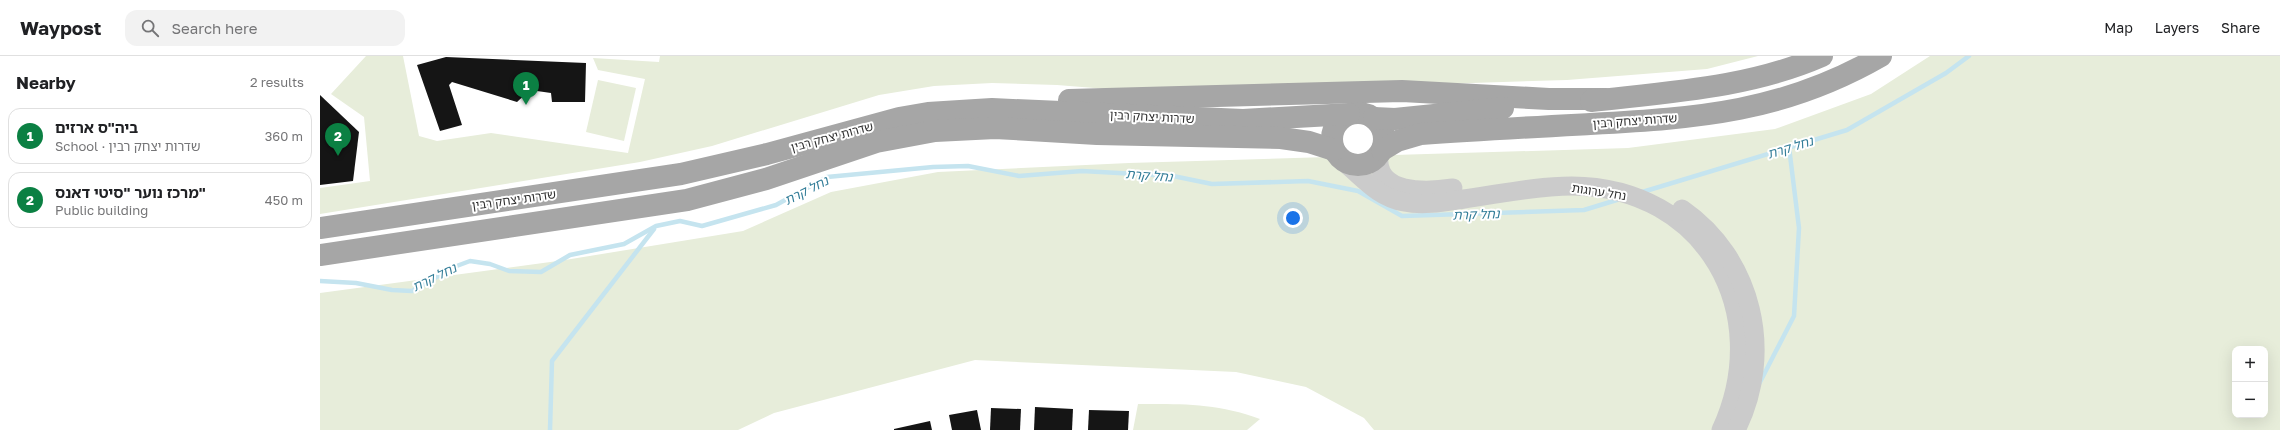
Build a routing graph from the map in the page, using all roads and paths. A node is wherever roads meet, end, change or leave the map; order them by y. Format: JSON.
{"nodes":[{"id":1,"x":1822,"y":56,"type":"edge"},
{"id":2,"x":1881,"y":56,"type":"edge"},
{"id":3,"x":1606,"y":99,"type":"junction"},
{"id":4,"x":963,"y":109,"type":"junction"},
{"id":5,"x":1349,"y":114,"type":"junction"},
{"id":6,"x":1374,"y":118,"type":"junction"},
{"id":7,"x":1381,"y":152,"type":"junction"},
{"id":8,"x":1339,"y":156,"type":"junction"},
{"id":9,"x":320,"y":228,"type":"edge"},
{"id":10,"x":320,"y":255,"type":"edge"},
{"id":11,"x":1720,"y":430,"type":"edge"},
{"id":12,"x":1736,"y":430,"type":"edge"}],
"edges":[{"from":1,"to":3,"type":"main road","name":"שדרות יצחק רבין"},
{"from":2,"to":7,"type":"main road","name":"שדרות יצחק רבין"},
{"from":3,"to":4,"type":"main road"},
{"from":3,"to":6,"type":"main road","name":"שדרות יצחק רבין"},
{"from":4,"to":5,"type":"main road","name":"שדרות יצחק רבין"},
{"from":4,"to":9,"type":"main road","name":"שדרות יצחק רבין"},
{"from":5,"to":6,"type":"main road"},
{"from":5,"to":8,"type":"main road"},
{"from":6,"to":7,"type":"main road"},
{"from":7,"to":8,"type":"main road"},
{"from":7,"to":12,"type":"street","name":"נחל ערוגות"},
{"from":8,"to":10,"type":"main road","name":"שדרות יצחק רבין"},
{"from":8,"to":11,"type":"street","name":"נחל ערוגות"}]}
